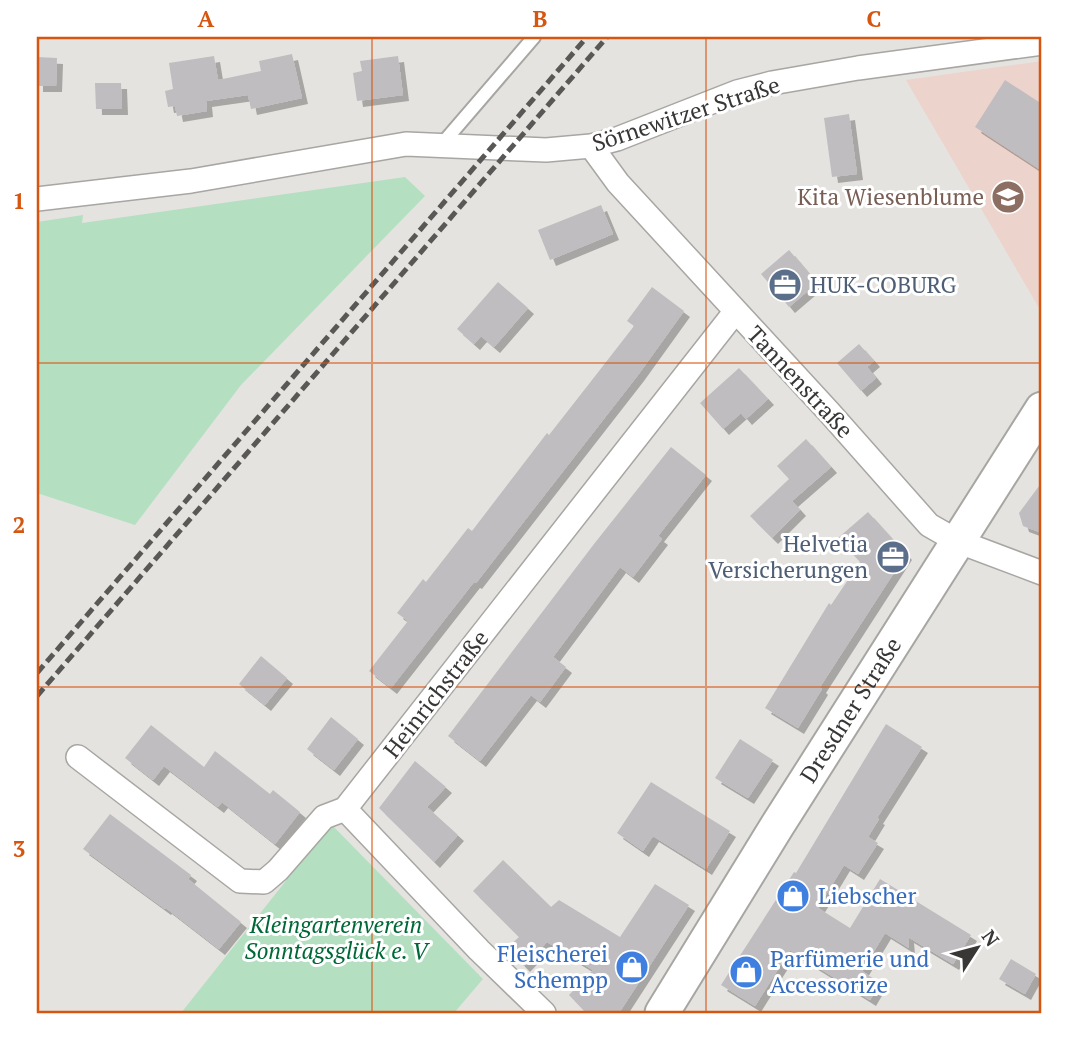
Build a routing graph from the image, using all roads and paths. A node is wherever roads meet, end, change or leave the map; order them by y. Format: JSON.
{"nodes":[{"id":1,"x":534,"y":37,"type":"edge"},
{"id":2,"x":1042,"y":43,"type":"edge"},
{"id":3,"x":442,"y":144,"type":"junction"},
{"id":4,"x":591,"y":146,"type":"junction"},
{"id":5,"x":37,"y":199,"type":"edge"},
{"id":6,"x":735,"y":312,"type":"junction"},
{"id":7,"x":1042,"y":409,"type":"edge"},
{"id":8,"x":957,"y":541,"type":"junction"},
{"id":9,"x":1042,"y":573,"type":"edge"},
{"id":10,"x":78,"y":757,"type":"dead end"},
{"id":11,"x":345,"y":809,"type":"junction"},
{"id":12,"x":544,"y":1013,"type":"edge"},
{"id":13,"x":663,"y":1013,"type":"edge"}],
"edges":[{"from":1,"to":3,"type":"lane"},
{"from":2,"to":4,"type":"street","name":"Sörnewitzer Straße"},
{"from":3,"to":4,"type":"street","name":"Sörnewitzer Straße"},
{"from":3,"to":5,"type":"street","name":"Sörnewitzer Straße"},
{"from":4,"to":6,"type":"street","name":"Tannenstraße"},
{"from":6,"to":8,"type":"street","name":"Tannenstraße"},
{"from":6,"to":11,"type":"street","name":"Heinrichstraße"},
{"from":7,"to":8,"type":"main road","name":"Dresdner Straße"},
{"from":8,"to":9,"type":"street","name":"Tannenstraße"},
{"from":8,"to":13,"type":"main road","name":"Dresdner Straße"},
{"from":10,"to":11,"type":"street","name":"Heinrichstraße"},
{"from":11,"to":12,"type":"street"}]}
